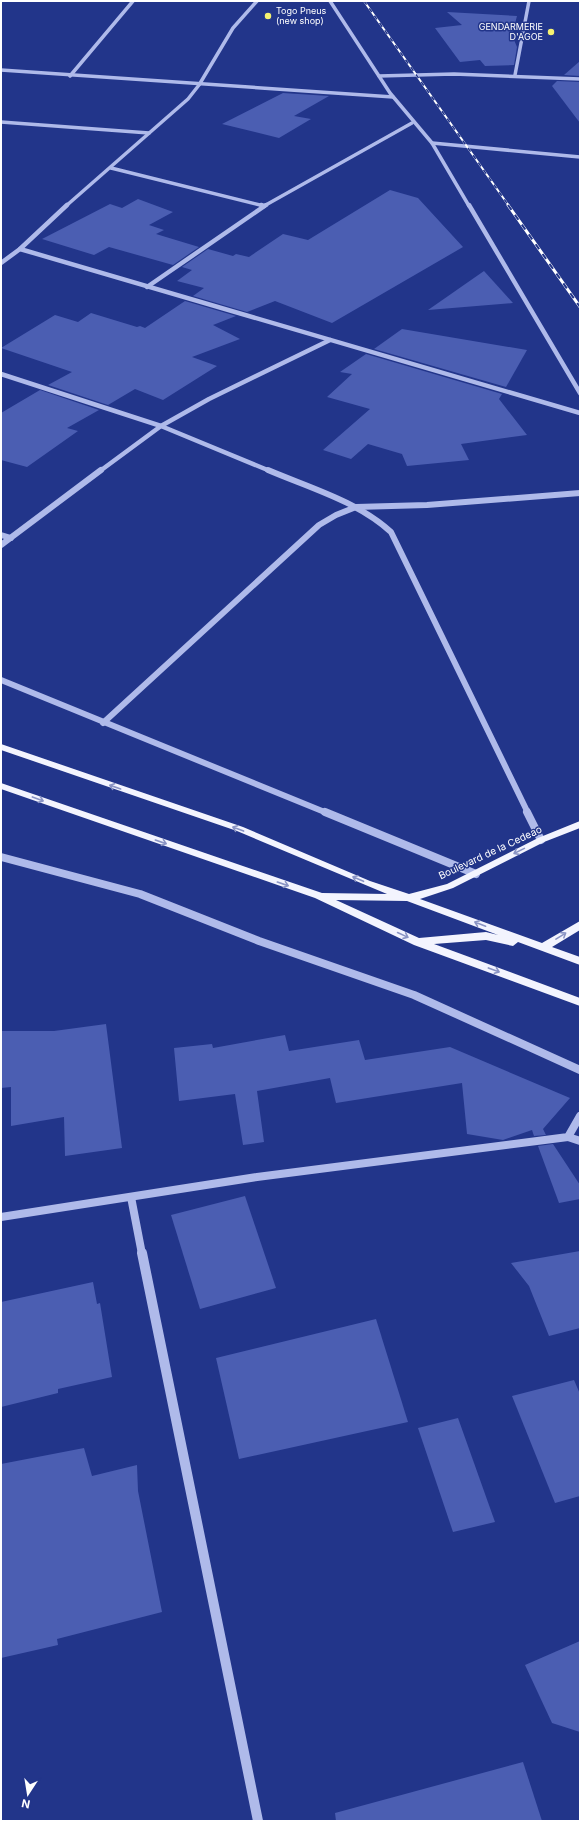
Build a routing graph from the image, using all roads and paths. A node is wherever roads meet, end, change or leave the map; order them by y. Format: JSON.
{"nodes":[{"id":1,"x":133,"y":1,"type":"edge"},
{"id":2,"x":257,"y":1,"type":"edge"},
{"id":3,"x":330,"y":1,"type":"edge"},
{"id":4,"x":530,"y":1,"type":"edge"},
{"id":5,"x":1,"y":70,"type":"edge"},
{"id":6,"x":515,"y":75,"type":"junction"},
{"id":7,"x":70,"y":76,"type":"junction"},
{"id":8,"x":379,"y":76,"type":"junction"},
{"id":9,"x":580,"y":79,"type":"edge"},
{"id":10,"x":200,"y":85,"type":"junction"},
{"id":11,"x":393,"y":97,"type":"junction"},
{"id":12,"x":1,"y":122,"type":"edge"},
{"id":13,"x":412,"y":123,"type":"junction"},
{"id":14,"x":149,"y":133,"type":"junction"},
{"id":15,"x":432,"y":144,"type":"junction"},
{"id":16,"x":580,"y":157,"type":"edge"},
{"id":17,"x":111,"y":168,"type":"junction"},
{"id":18,"x":264,"y":206,"type":"junction"},
{"id":19,"x":20,"y":249,"type":"junction"},
{"id":20,"x":1,"y":262,"type":"edge"},
{"id":21,"x":147,"y":287,"type":"junction"},
{"id":22,"x":330,"y":340,"type":"junction"},
{"id":23,"x":1,"y":374,"type":"edge"},
{"id":24,"x":580,"y":393,"type":"edge"},
{"id":25,"x":580,"y":413,"type":"edge"},
{"id":26,"x":161,"y":426,"type":"junction"},
{"id":27,"x":580,"y":493,"type":"edge"},
{"id":28,"x":356,"y":507,"type":"junction"},
{"id":29,"x":1,"y":535,"type":"edge"},
{"id":30,"x":11,"y":538,"type":"junction"},
{"id":31,"x":1,"y":545,"type":"edge"},
{"id":32,"x":1,"y":680,"type":"edge"},
{"id":33,"x":103,"y":723,"type":"junction"},
{"id":34,"x":1,"y":747,"type":"edge"},
{"id":35,"x":1,"y":786,"type":"edge"},
{"id":36,"x":580,"y":824,"type":"edge"},
{"id":37,"x":541,"y":840,"type":"junction"},
{"id":38,"x":1,"y":857,"type":"edge"},
{"id":39,"x":476,"y":874,"type":"junction"},
{"id":40,"x":319,"y":896,"type":"junction"},
{"id":41,"x":410,"y":898,"type":"junction"},
{"id":42,"x":580,"y":925,"type":"edge"},
{"id":43,"x":418,"y":942,"type":"junction"},
{"id":44,"x":542,"y":948,"type":"junction"},
{"id":45,"x":580,"y":961,"type":"edge"},
{"id":46,"x":580,"y":1002,"type":"edge"},
{"id":47,"x":580,"y":1070,"type":"edge"},
{"id":48,"x":580,"y":1116,"type":"edge"},
{"id":49,"x":568,"y":1138,"type":"junction"},
{"id":50,"x":580,"y":1141,"type":"edge"},
{"id":51,"x":131,"y":1197,"type":"junction"},
{"id":52,"x":1,"y":1217,"type":"edge"},
{"id":53,"x":258,"y":1821,"type":"edge"}],
"edges":[{"from":1,"to":7,"type":"street"},
{"from":2,"to":10,"type":"street"},
{"from":3,"to":8,"type":"street"},
{"from":4,"to":6,"type":"street"},
{"from":5,"to":7,"type":"street"},
{"from":6,"to":8,"type":"street"},
{"from":6,"to":9,"type":"street"},
{"from":7,"to":10,"type":"street"},
{"from":8,"to":11,"type":"street"},
{"from":10,"to":11,"type":"street"},
{"from":10,"to":14,"type":"street"},
{"from":11,"to":13,"type":"street"},
{"from":12,"to":14,"type":"street"},
{"from":13,"to":15,"type":"street"},
{"from":13,"to":18,"type":"street"},
{"from":14,"to":17,"type":"street"},
{"from":15,"to":16,"type":"street"},
{"from":15,"to":24,"type":"street"},
{"from":17,"to":18,"type":"street"},
{"from":17,"to":19,"type":"street"},
{"from":18,"to":21,"type":"street"},
{"from":19,"to":20,"type":"street"},
{"from":19,"to":21,"type":"street"},
{"from":21,"to":22,"type":"street"},
{"from":22,"to":25,"type":"street"},
{"from":22,"to":26,"type":"street"},
{"from":23,"to":26,"type":"street"},
{"from":26,"to":28,"type":"street"},
{"from":26,"to":30,"type":"street"},
{"from":27,"to":28,"type":"street"},
{"from":28,"to":33,"type":"street"},
{"from":28,"to":37,"type":"street"},
{"from":29,"to":30,"type":"street"},
{"from":30,"to":31,"type":"street"},
{"from":32,"to":33,"type":"street"},
{"from":33,"to":39,"type":"street"},
{"from":41,"to":34,"type":"main road","one_way":true},
{"from":35,"to":40,"type":"main road","one_way":true},
{"from":36,"to":37,"type":"main road","name":"Boulevard de la Cedeao"},
{"from":37,"to":39,"type":"main road","name":"Boulevard de la Cedeao","one_way":true},
{"from":38,"to":47,"type":"street"},
{"from":39,"to":41,"type":"main road","name":"Boulevard de la Cedeao"},
{"from":40,"to":41,"type":"main road"},
{"from":40,"to":43,"type":"main road","one_way":true},
{"from":44,"to":41,"type":"main road","one_way":true},
{"from":44,"to":42,"type":"main road","one_way":true},
{"from":43,"to":44,"type":"main road"},
{"from":43,"to":46,"type":"main road","one_way":true},
{"from":44,"to":45,"type":"main road"},
{"from":48,"to":49,"type":"street"},
{"from":49,"to":50,"type":"street"},
{"from":49,"to":51,"type":"street"},
{"from":51,"to":52,"type":"street"},
{"from":51,"to":53,"type":"street"}]}
